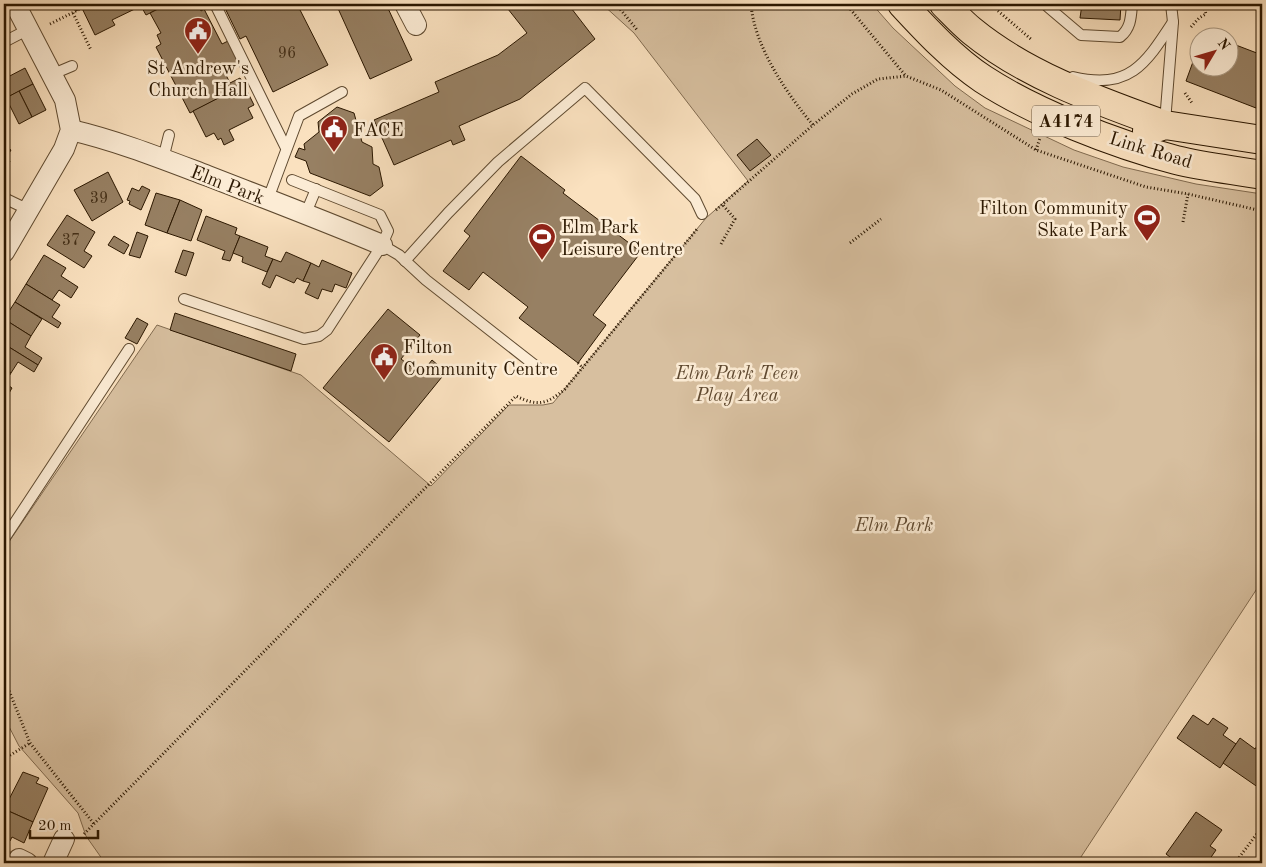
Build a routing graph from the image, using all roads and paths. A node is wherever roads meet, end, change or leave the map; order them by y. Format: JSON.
{"nodes":[{"id":1,"x":15,"y":4,"type":"edge"},
{"id":2,"x":73,"y":4,"type":"edge"},
{"id":3,"x":215,"y":4,"type":"edge"},
{"id":4,"x":405,"y":4,"type":"edge"},
{"id":5,"x":616,"y":4,"type":"edge"},
{"id":6,"x":751,"y":4,"type":"edge"},
{"id":7,"x":846,"y":4,"type":"edge"},
{"id":8,"x":902,"y":4,"type":"edge"},
{"id":9,"x":944,"y":4,"type":"edge"},
{"id":10,"x":990,"y":4,"type":"edge"},
{"id":11,"x":1048,"y":4,"type":"edge"},
{"id":12,"x":1132,"y":4,"type":"edge"},
{"id":13,"x":1171,"y":4,"type":"edge"},
{"id":14,"x":1203,"y":4,"type":"edge"},
{"id":15,"x":82,"y":8,"type":"dead end"},
{"id":16,"x":75,"y":12,"type":"junction"},
{"id":17,"x":1173,"y":22,"type":"junction"},
{"id":18,"x":49,"y":24,"type":"dead end"},
{"id":19,"x":416,"y":25,"type":"dead end"},
{"id":20,"x":1191,"y":28,"type":"edge"},
{"id":21,"x":29,"y":29,"type":"junction"},
{"id":22,"x":638,"y":31,"type":"dead end"},
{"id":23,"x":1033,"y":41,"type":"dead end"},
{"id":24,"x":4,"y":42,"type":"edge"},
{"id":25,"x":91,"y":50,"type":"dead end"},
{"id":26,"x":1008,"y":56,"type":"junction"},
{"id":27,"x":72,"y":66,"type":"dead end"},
{"id":28,"x":53,"y":74,"type":"junction"},
{"id":29,"x":906,"y":76,"type":"junction"},
{"id":30,"x":1186,"y":86,"type":"dead end"},
{"id":31,"x":342,"y":92,"type":"dead end"},
{"id":32,"x":1185,"y":94,"type":"dead end"},
{"id":33,"x":813,"y":125,"type":"junction"},
{"id":34,"x":1165,"y":125,"type":"junction"},
{"id":35,"x":71,"y":130,"type":"junction"},
{"id":36,"x":169,"y":135,"type":"dead end"},
{"id":37,"x":1117,"y":140,"type":"junction"},
{"id":38,"x":1262,"y":140,"type":"edge"},
{"id":39,"x":286,"y":148,"type":"junction"},
{"id":40,"x":163,"y":159,"type":"junction"},
{"id":41,"x":1262,"y":175,"type":"edge"},
{"id":42,"x":292,"y":180,"type":"dead end"},
{"id":43,"x":316,"y":190,"type":"junction"},
{"id":44,"x":1188,"y":194,"type":"junction"},
{"id":45,"x":4,"y":198,"type":"edge"},
{"id":46,"x":268,"y":199,"type":"junction"},
{"id":47,"x":722,"y":204,"type":"junction"},
{"id":48,"x":29,"y":210,"type":"junction"},
{"id":49,"x":1262,"y":211,"type":"edge"},
{"id":50,"x":306,"y":213,"type":"junction"},
{"id":51,"x":707,"y":213,"type":"joint"},
{"id":52,"x":881,"y":219,"type":"dead end"},
{"id":53,"x":1182,"y":222,"type":"dead end"},
{"id":54,"x":701,"y":225,"type":"dead end"},
{"id":55,"x":850,"y":243,"type":"dead end"},
{"id":56,"x":720,"y":244,"type":"dead end"},
{"id":57,"x":382,"y":245,"type":"junction"},
{"id":58,"x":4,"y":252,"type":"edge"},
{"id":59,"x":405,"y":261,"type":"junction"},
{"id":60,"x":184,"y":299,"type":"dead end"},
{"id":61,"x":129,"y":348,"type":"dead end"},
{"id":62,"x":578,"y":363,"type":"dead end"},
{"id":63,"x":537,"y":367,"type":"dead end"},
{"id":64,"x":582,"y":367,"type":"junction"},
{"id":65,"x":4,"y":539,"type":"edge"},
{"id":66,"x":4,"y":678,"type":"edge"},
{"id":67,"x":30,"y":743,"type":"junction"},
{"id":68,"x":4,"y":759,"type":"edge"},
{"id":69,"x":94,"y":824,"type":"junction"},
{"id":70,"x":1262,"y":827,"type":"edge"},
{"id":71,"x":60,"y":850,"type":"edge"},
{"id":72,"x":1235,"y":863,"type":"edge"}],
"edges":[{"from":1,"to":21,"type":"street"},
{"from":2,"to":16,"type":"path"},
{"from":3,"to":39,"type":"lane"},
{"from":4,"to":19,"type":"street"},
{"from":5,"to":22,"type":"path"},
{"from":6,"to":33,"type":"path"},
{"from":7,"to":29,"type":"path"},
{"from":8,"to":37,"type":"main road","name":"Link Road","number":"A4174"},
{"from":9,"to":26,"type":"main road","name":"Link Road","number":"A4174"},
{"from":10,"to":23,"type":"path"},
{"from":11,"to":12,"type":"lane"},
{"from":13,"to":17,"type":"lane"},
{"from":14,"to":20,"type":"path"},
{"from":15,"to":16,"type":"path"},
{"from":16,"to":18,"type":"path"},
{"from":16,"to":25,"type":"path"},
{"from":17,"to":26,"type":"lane"},
{"from":17,"to":34,"type":"lane"},
{"from":21,"to":24,"type":"lane"},
{"from":21,"to":28,"type":"street"},
{"from":26,"to":34,"type":"main road","name":"Link Road","number":"A4174"},
{"from":27,"to":28,"type":"lane"},
{"from":28,"to":35,"type":"street"},
{"from":29,"to":33,"type":"path"},
{"from":29,"to":44,"type":"path"},
{"from":30,"to":32,"type":"path"},
{"from":31,"to":39,"type":"lane"},
{"from":33,"to":47,"type":"path"},
{"from":34,"to":37,"type":"main road","number":"A4174"},
{"from":34,"to":38,"type":"main road","number":"A4174"},
{"from":35,"to":40,"type":"street","name":"Elm Park"},
{"from":35,"to":48,"type":"street"},
{"from":36,"to":40,"type":"lane"},
{"from":37,"to":41,"type":"main road","name":"Link Road","number":"A4174"},
{"from":39,"to":46,"type":"lane"},
{"from":40,"to":46,"type":"street","name":"Elm Park"},
{"from":42,"to":43,"type":"lane"},
{"from":43,"to":50,"type":"lane"},
{"from":43,"to":57,"type":"lane"},
{"from":44,"to":49,"type":"path"},
{"from":44,"to":53,"type":"path"},
{"from":45,"to":48,"type":"lane"},
{"from":46,"to":50,"type":"street","name":"Elm Park"},
{"from":47,"to":51,"type":"path"},
{"from":47,"to":56,"type":"path"},
{"from":48,"to":58,"type":"street"},
{"from":50,"to":57,"type":"street","name":"Elm Park"},
{"from":51,"to":59,"type":"lane"},
{"from":52,"to":55,"type":"path"},
{"from":54,"to":64,"type":"path"},
{"from":57,"to":59,"type":"lane"},
{"from":57,"to":60,"type":"lane"},
{"from":59,"to":63,"type":"lane"},
{"from":61,"to":65,"type":"lane"},
{"from":62,"to":64,"type":"path"},
{"from":64,"to":69,"type":"path"},
{"from":66,"to":67,"type":"path"},
{"from":67,"to":68,"type":"path"},
{"from":67,"to":69,"type":"path"},
{"from":69,"to":71,"type":"path"},
{"from":70,"to":72,"type":"path"}]}
